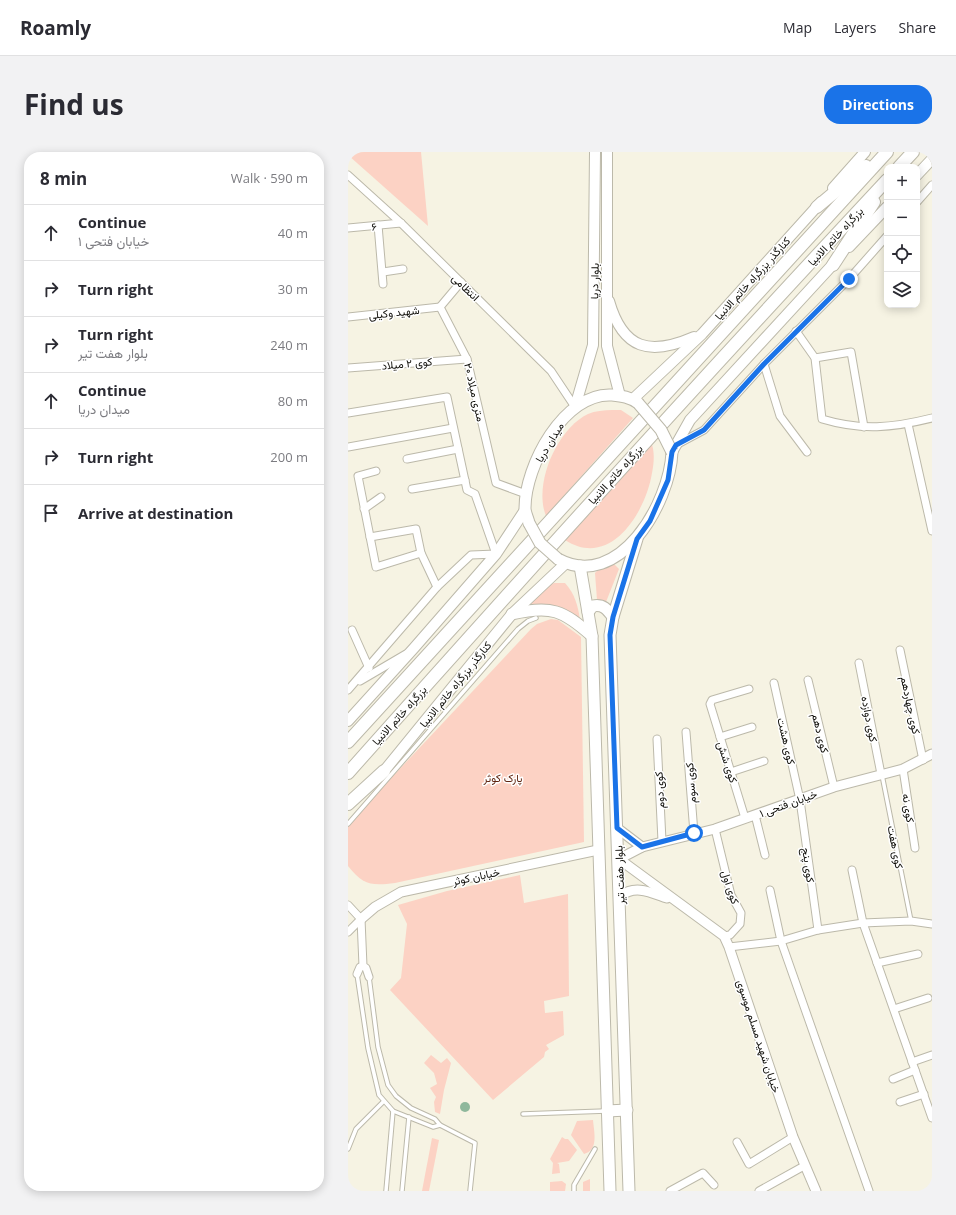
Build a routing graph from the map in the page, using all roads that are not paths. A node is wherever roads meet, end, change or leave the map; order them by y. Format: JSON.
{"nodes":[{"id":1,"x":595,"y":152,"type":"edge"},
{"id":2,"x":607,"y":152,"type":"edge"},
{"id":3,"x":865,"y":152,"type":"edge"},
{"id":4,"x":882,"y":152,"type":"edge"},
{"id":5,"x":887,"y":152,"type":"edge"},
{"id":6,"x":913,"y":152,"type":"edge"},
{"id":7,"x":932,"y":159,"type":"edge"},
{"id":8,"x":902,"y":164,"type":"edge"},
{"id":9,"x":920,"y":172,"type":"edge"},
{"id":10,"x":348,"y":175,"type":"edge"},
{"id":11,"x":884,"y":184,"type":"edge"},
{"id":12,"x":932,"y":185,"type":"edge"},
{"id":13,"x":884,"y":186,"type":"edge"},
{"id":14,"x":919,"y":200,"type":"edge"},
{"id":15,"x":817,"y":207,"type":"junction"},
{"id":16,"x":884,"y":210,"type":"edge"},
{"id":17,"x":401,"y":223,"type":"junction"},
{"id":18,"x":378,"y":225,"type":"junction"},
{"id":19,"x":348,"y":228,"type":"edge"},
{"id":20,"x":884,"y":239,"type":"edge"},
{"id":21,"x":833,"y":265,"type":"junction"},
{"id":22,"x":403,"y":270,"type":"dead end"},
{"id":23,"x":383,"y":272,"type":"junction"},
{"id":24,"x":461,"y":282,"type":"junction"},
{"id":25,"x":383,"y":284,"type":"dead end"},
{"id":26,"x":606,"y":287,"type":"junction"},
{"id":27,"x":440,"y":307,"type":"junction"},
{"id":28,"x":348,"y":317,"type":"edge"},
{"id":29,"x":796,"y":331,"type":"junction"},
{"id":30,"x":702,"y":334,"type":"junction"},
{"id":31,"x":815,"y":358,"type":"junction"},
{"id":32,"x":467,"y":359,"type":"junction"},
{"id":33,"x":764,"y":364,"type":"junction"},
{"id":34,"x":348,"y":368,"type":"edge"},
{"id":35,"x":620,"y":396,"type":"junction"},
{"id":36,"x":635,"y":401,"type":"junction"},
{"id":37,"x":575,"y":407,"type":"junction"},
{"id":38,"x":348,"y":413,"type":"edge"},
{"id":39,"x":932,"y":418,"type":"edge"},
{"id":40,"x":908,"y":424,"type":"junction"},
{"id":41,"x":864,"y":427,"type":"junction"},
{"id":42,"x":453,"y":428,"type":"junction"},
{"id":43,"x":348,"y":448,"type":"edge"},
{"id":44,"x":674,"y":448,"type":"junction"},
{"id":45,"x":458,"y":449,"type":"junction"},
{"id":46,"x":807,"y":452,"type":"dead end"},
{"id":47,"x":407,"y":460,"type":"dead end"},
{"id":48,"x":376,"y":471,"type":"dead end"},
{"id":49,"x":464,"y":480,"type":"junction"},
{"id":50,"x":412,"y":489,"type":"dead end"},
{"id":51,"x":526,"y":494,"type":"junction"},
{"id":52,"x":381,"y":496,"type":"dead end"},
{"id":53,"x":364,"y":509,"type":"junction"},
{"id":54,"x":525,"y":510,"type":"junction"},
{"id":55,"x":932,"y":531,"type":"edge"},
{"id":56,"x":370,"y":537,"type":"junction"},
{"id":57,"x":637,"y":539,"type":"junction"},
{"id":58,"x":421,"y":553,"type":"junction"},
{"id":59,"x":496,"y":554,"type":"junction"},
{"id":60,"x":562,"y":561,"type":"junction"},
{"id":61,"x":580,"y":566,"type":"junction"},
{"id":62,"x":437,"y":586,"type":"junction"},
{"id":63,"x":588,"y":612,"type":"junction"},
{"id":64,"x":512,"y":614,"type":"junction"},
{"id":65,"x":613,"y":617,"type":"junction"},
{"id":66,"x":536,"y":618,"type":"dead end"},
{"id":67,"x":352,"y":630,"type":"dead end"},
{"id":68,"x":592,"y":636,"type":"junction"},
{"id":69,"x":414,"y":648,"type":"junction"},
{"id":70,"x":900,"y":650,"type":"dead end"},
{"id":71,"x":859,"y":663,"type":"dead end"},
{"id":72,"x":369,"y":668,"type":"junction"},
{"id":73,"x":808,"y":680,"type":"dead end"},
{"id":74,"x":774,"y":683,"type":"dead end"},
{"id":75,"x":350,"y":688,"type":"edge"},
{"id":76,"x":749,"y":689,"type":"dead end"},
{"id":77,"x":348,"y":721,"type":"edge"},
{"id":78,"x":752,"y":727,"type":"dead end"},
{"id":79,"x":686,"y":732,"type":"dead end"},
{"id":80,"x":720,"y":737,"type":"junction"},
{"id":81,"x":657,"y":739,"type":"dead end"},
{"id":82,"x":348,"y":742,"type":"edge"},
{"id":83,"x":932,"y":754,"type":"edge"},
{"id":84,"x":923,"y":760,"type":"junction"},
{"id":85,"x":764,"y":761,"type":"dead end"},
{"id":86,"x":903,"y":769,"type":"junction"},
{"id":87,"x":384,"y":771,"type":"junction"},
{"id":88,"x":731,"y":772,"type":"junction"},
{"id":89,"x":348,"y":773,"type":"edge"},
{"id":90,"x":881,"y":774,"type":"junction"},
{"id":91,"x":834,"y":787,"type":"junction"},
{"id":92,"x":800,"y":800,"type":"junction"},
{"id":93,"x":348,"y":804,"type":"edge"},
{"id":94,"x":348,"y":809,"type":"edge"},
{"id":95,"x":755,"y":815,"type":"junction"},
{"id":96,"x":745,"y":818,"type":"junction"},
{"id":97,"x":348,"y":824,"type":"edge"},
{"id":98,"x":617,"y":828,"type":"junction"},
{"id":99,"x":715,"y":829,"type":"junction"},
{"id":100,"x":694,"y":833,"type":"junction"},
{"id":101,"x":662,"y":842,"type":"junction"},
{"id":102,"x":642,"y":847,"type":"junction"},
{"id":103,"x":916,"y":848,"type":"dead end"},
{"id":104,"x":598,"y":850,"type":"junction"},
{"id":105,"x":765,"y":855,"type":"dead end"},
{"id":106,"x":619,"y":859,"type":"junction"},
{"id":107,"x":852,"y":870,"type":"dead end"},
{"id":108,"x":770,"y":890,"type":"dead end"},
{"id":109,"x":676,"y":901,"type":"junction"},
{"id":110,"x":348,"y":905,"type":"edge"},
{"id":111,"x":620,"y":910,"type":"junction"},
{"id":112,"x":361,"y":919,"type":"junction"},
{"id":113,"x":911,"y":921,"type":"junction"},
{"id":114,"x":863,"y":923,"type":"junction"},
{"id":115,"x":932,"y":924,"type":"edge"},
{"id":116,"x":818,"y":930,"type":"junction"},
{"id":117,"x":348,"y":932,"type":"edge"},
{"id":118,"x":724,"y":936,"type":"junction"},
{"id":119,"x":781,"y":941,"type":"junction"},
{"id":120,"x":729,"y":947,"type":"junction"},
{"id":121,"x":918,"y":954,"type":"dead end"},
{"id":122,"x":877,"y":963,"type":"junction"},
{"id":123,"x":602,"y":964,"type":"junction"},
{"id":124,"x":622,"y":964,"type":"junction"},
{"id":125,"x":363,"y":966,"type":"junction"},
{"id":126,"x":357,"y":974,"type":"joint"},
{"id":127,"x":369,"y":976,"type":"joint"},
{"id":128,"x":928,"y":998,"type":"dead end"},
{"id":129,"x":894,"y":1009,"type":"junction"},
{"id":130,"x":932,"y":1055,"type":"edge"},
{"id":131,"x":912,"y":1062,"type":"junction"},
{"id":132,"x":915,"y":1070,"type":"junction"},
{"id":133,"x":893,"y":1079,"type":"dead end"},
{"id":134,"x":924,"y":1094,"type":"junction"},
{"id":135,"x":383,"y":1102,"type":"junction"},
{"id":136,"x":900,"y":1102,"type":"dead end"},
{"id":137,"x":627,"y":1110,"type":"junction"},
{"id":138,"x":393,"y":1111,"type":"junction"},
{"id":139,"x":607,"y":1111,"type":"junction"},
{"id":140,"x":523,"y":1114,"type":"dead end"},
{"id":141,"x":409,"y":1117,"type":"junction"},
{"id":142,"x":932,"y":1118,"type":"edge"},
{"id":143,"x":440,"y":1125,"type":"junction"},
{"id":144,"x":793,"y":1138,"type":"junction"},
{"id":145,"x":737,"y":1142,"type":"dead end"},
{"id":146,"x":348,"y":1149,"type":"edge"},
{"id":147,"x":595,"y":1149,"type":"dead end"},
{"id":148,"x":804,"y":1166,"type":"junction"},
{"id":149,"x":714,"y":1185,"type":"dead end"},
{"id":150,"x":386,"y":1191,"type":"edge"},
{"id":151,"x":402,"y":1191,"type":"edge"},
{"id":152,"x":470,"y":1191,"type":"edge"},
{"id":153,"x":574,"y":1191,"type":"edge"},
{"id":154,"x":610,"y":1191,"type":"edge"},
{"id":155,"x":629,"y":1191,"type":"edge"},
{"id":156,"x":670,"y":1191,"type":"edge"},
{"id":157,"x":759,"y":1191,"type":"edge"},
{"id":158,"x":816,"y":1191,"type":"edge"},
{"id":159,"x":869,"y":1191,"type":"edge"}],
"edges":[{"from":1,"to":37,"type":"main road","name":"بلوار دریا"},
{"from":2,"to":26,"type":"main road","name":"بلوار دریا"},
{"from":3,"to":15,"type":"main road","name":"کنارگذر بزرگراه خاتم الانبیا"},
{"from":4,"to":15,"type":"highway"},
{"from":5,"to":82,"type":"highway","name":"بزرگراه خاتم الانبیا"},
{"from":6,"to":8,"type":"highway"},
{"from":7,"to":9,"type":"main road"},
{"from":10,"to":17,"type":"street","name":"انتظامی"},
{"from":11,"to":89,"type":"highway","name":"بزرگراه خاتم الانبیا"},
{"from":12,"to":14,"type":"street"},
{"from":13,"to":21,"type":"highway"},
{"from":15,"to":30,"type":"main road","name":"کنارگذر بزرگراه خاتم الانبیا"},
{"from":16,"to":21,"type":"main road"},
{"from":17,"to":18,"type":"street","name":"۶"},
{"from":17,"to":24,"type":"street","name":"انتظامی"},
{"from":18,"to":19,"type":"street","name":"۶"},
{"from":18,"to":23,"type":"street"},
{"from":20,"to":29,"type":"street"},
{"from":21,"to":44,"type":"main road"},
{"from":22,"to":23,"type":"street"},
{"from":23,"to":25,"type":"street"},
{"from":24,"to":27,"type":"street"},
{"from":24,"to":37,"type":"street","name":"انتظامی"},
{"from":26,"to":30,"type":"main road"},
{"from":26,"to":35,"type":"main road","name":"بلوار دریا"},
{"from":27,"to":28,"type":"street","name":"شهید وکیلی"},
{"from":27,"to":32,"type":"street","name":"۲۰ متری میلاد"},
{"from":29,"to":31,"type":"street"},
{"from":29,"to":33,"type":"street"},
{"from":30,"to":36,"type":"main road","name":"کنارگذر بزرگراه خاتم الانبیا"},
{"from":31,"to":41,"type":"street"},
{"from":31,"to":41,"type":"street"},
{"from":32,"to":34,"type":"street","name":"کوی ۲ میلاد"},
{"from":32,"to":51,"type":"street","name":"۲۰ متری میلاد"},
{"from":33,"to":44,"type":"street"},
{"from":33,"to":46,"type":"street"},
{"from":35,"to":36,"type":"main road","name":"میدان دریا"},
{"from":35,"to":37,"type":"main road","name":"میدان دریا"},
{"from":36,"to":44,"type":"main road","bridge":true},
{"from":37,"to":51,"type":"main road","name":"میدان دریا"},
{"from":38,"to":42,"type":"street"},
{"from":39,"to":40,"type":"street"},
{"from":40,"to":41,"type":"street"},
{"from":40,"to":55,"type":"street"},
{"from":42,"to":43,"type":"street"},
{"from":42,"to":45,"type":"street"},
{"from":44,"to":57,"type":"main road"},
{"from":45,"to":47,"type":"street"},
{"from":45,"to":49,"type":"street"},
{"from":48,"to":53,"type":"street"},
{"from":49,"to":50,"type":"street"},
{"from":49,"to":59,"type":"street"},
{"from":51,"to":54,"type":"main road","name":"میدان دریا"},
{"from":52,"to":53,"type":"street"},
{"from":53,"to":56,"type":"street"},
{"from":54,"to":59,"type":"main road"},
{"from":54,"to":60,"type":"main road","name":"میدان دریا","bridge":true},
{"from":56,"to":58,"type":"street"},
{"from":56,"to":58,"type":"street"},
{"from":57,"to":61,"type":"main road"},
{"from":57,"to":65,"type":"main road","name":"بلوار هفت تیر"},
{"from":58,"to":62,"type":"street"},
{"from":59,"to":62,"type":"street"},
{"from":59,"to":69,"type":"main road"},
{"from":60,"to":61,"type":"main road"},
{"from":60,"to":64,"type":"main road","name":"کنارگذر بزرگراه خاتم الانبیا"},
{"from":61,"to":63,"type":"main road","name":"بلوار هفت تیر"},
{"from":62,"to":72,"type":"street"},
{"from":63,"to":65,"type":"main road"},
{"from":63,"to":68,"type":"main road","name":"بلوار هفت تیر"},
{"from":64,"to":68,"type":"main road"},
{"from":64,"to":87,"type":"main road","name":"کنارگذر بزرگراه خاتم الانبیا"},
{"from":65,"to":98,"type":"main road","name":"بلوار هفت تیر"},
{"from":66,"to":97,"type":"lane"},
{"from":67,"to":72,"type":"street"},
{"from":68,"to":104,"type":"main road","name":"بلوار هفت تیر"},
{"from":69,"to":75,"type":"street"},
{"from":69,"to":77,"type":"main road"},
{"from":70,"to":84,"type":"street","name":"کوی چهاردهم"},
{"from":71,"to":90,"type":"street","name":"کوی دوازده"},
{"from":72,"to":75,"type":"street"},
{"from":73,"to":91,"type":"street","name":"کوی دهم"},
{"from":74,"to":92,"type":"street","name":"کوی هشت"},
{"from":76,"to":80,"type":"street","name":"کوی شش"},
{"from":78,"to":80,"type":"street"},
{"from":79,"to":100,"type":"street","name":"کوی سوم"},
{"from":80,"to":88,"type":"street","name":"کوی شش"},
{"from":81,"to":101,"type":"street","name":"کوی دوم"},
{"from":83,"to":84,"type":"street","name":"خیابان فتحی ۱"},
{"from":84,"to":86,"type":"street","name":"خیابان فتحی ۱"},
{"from":85,"to":88,"type":"street"},
{"from":86,"to":90,"type":"street","name":"خیابان فتحی ۱"},
{"from":86,"to":103,"type":"street","name":"کوی نه"},
{"from":87,"to":93,"type":"highway"},
{"from":87,"to":94,"type":"main road","name":"کنارگذر بزرگراه خاتم الانبیا"},
{"from":88,"to":96,"type":"street","name":"کوی شش"},
{"from":90,"to":91,"type":"street","name":"خیابان فتحی ۱"},
{"from":90,"to":113,"type":"lane","name":"کوی هفت"},
{"from":91,"to":92,"type":"street","name":"خیابان فتحی ۱"},
{"from":92,"to":95,"type":"street","name":"خیابان فتحی ۱"},
{"from":92,"to":116,"type":"street","name":"کوی پنج"},
{"from":95,"to":96,"type":"street","name":"خیابان فتحی ۱"},
{"from":95,"to":105,"type":"street"},
{"from":96,"to":99,"type":"street","name":"خیابان فتحی ۱"},
{"from":98,"to":102,"type":"street"},
{"from":98,"to":106,"type":"main road","name":"بلوار هفت تیر"},
{"from":99,"to":100,"type":"street","name":"خیابان فتحی ۱"},
{"from":99,"to":118,"type":"street","name":"کوی اول"},
{"from":100,"to":101,"type":"street","name":"خیابان فتحی ۱"},
{"from":101,"to":102,"type":"street","name":"خیابان فتحی ۱"},
{"from":102,"to":106,"type":"street","name":"خیابان فتحی ۱"},
{"from":104,"to":112,"type":"street","name":"خیابان کوثر"},
{"from":104,"to":123,"type":"main road","name":"بلوار هفت تیر"},
{"from":106,"to":109,"type":"street","name":"خیابان شهید مسلم موسوی"},
{"from":106,"to":111,"type":"main road","name":"بلوار هفت تیر"},
{"from":107,"to":114,"type":"street"},
{"from":108,"to":119,"type":"street"},
{"from":109,"to":111,"type":"street","name":"خیابان شهید مسلم موسوی"},
{"from":109,"to":118,"type":"street","name":"خیابان شهید مسلم موسوی"},
{"from":110,"to":112,"type":"street"},
{"from":111,"to":124,"type":"main road","name":"بلوار هفت تیر"},
{"from":112,"to":117,"type":"street"},
{"from":112,"to":125,"type":"street"},
{"from":113,"to":114,"type":"street"},
{"from":113,"to":115,"type":"street"},
{"from":114,"to":116,"type":"street"},
{"from":114,"to":122,"type":"street"},
{"from":116,"to":119,"type":"street"},
{"from":118,"to":120,"type":"street","name":"خیابان شهید مسلم موسوی"},
{"from":119,"to":120,"type":"street"},
{"from":119,"to":159,"type":"street"},
{"from":120,"to":144,"type":"street","name":"خیابان شهید مسلم موسوی"},
{"from":121,"to":122,"type":"street"},
{"from":122,"to":129,"type":"street"},
{"from":123,"to":124,"type":"main road"},
{"from":123,"to":139,"type":"main road","name":"بلوار هفت تیر"},
{"from":124,"to":137,"type":"main road","name":"بلوار هفت تیر"},
{"from":125,"to":126,"type":"street"},
{"from":125,"to":127,"type":"street"},
{"from":126,"to":135,"type":"lane"},
{"from":127,"to":143,"type":"lane"},
{"from":128,"to":129,"type":"street"},
{"from":129,"to":131,"type":"street"},
{"from":130,"to":131,"type":"street"},
{"from":131,"to":132,"type":"street"},
{"from":132,"to":133,"type":"street"},
{"from":132,"to":134,"type":"street"},
{"from":134,"to":136,"type":"street"},
{"from":134,"to":142,"type":"street"},
{"from":135,"to":138,"type":"lane"},
{"from":135,"to":146,"type":"lane"},
{"from":137,"to":139,"type":"main road"},
{"from":137,"to":155,"type":"main road","name":"بلوار هفت تیر"},
{"from":138,"to":141,"type":"lane"},
{"from":138,"to":150,"type":"lane"},
{"from":139,"to":140,"type":"lane"},
{"from":139,"to":154,"type":"main road","name":"بلوار هفت تیر"},
{"from":141,"to":143,"type":"lane"},
{"from":141,"to":151,"type":"lane"},
{"from":143,"to":152,"type":"lane"},
{"from":144,"to":145,"type":"street"},
{"from":144,"to":148,"type":"street","name":"خیابان شهید مسلم موسوی"},
{"from":147,"to":153,"type":"lane"},
{"from":148,"to":157,"type":"street"},
{"from":148,"to":158,"type":"street","name":"خیابان شهید مسلم موسوی"},
{"from":149,"to":156,"type":"street"}]}
